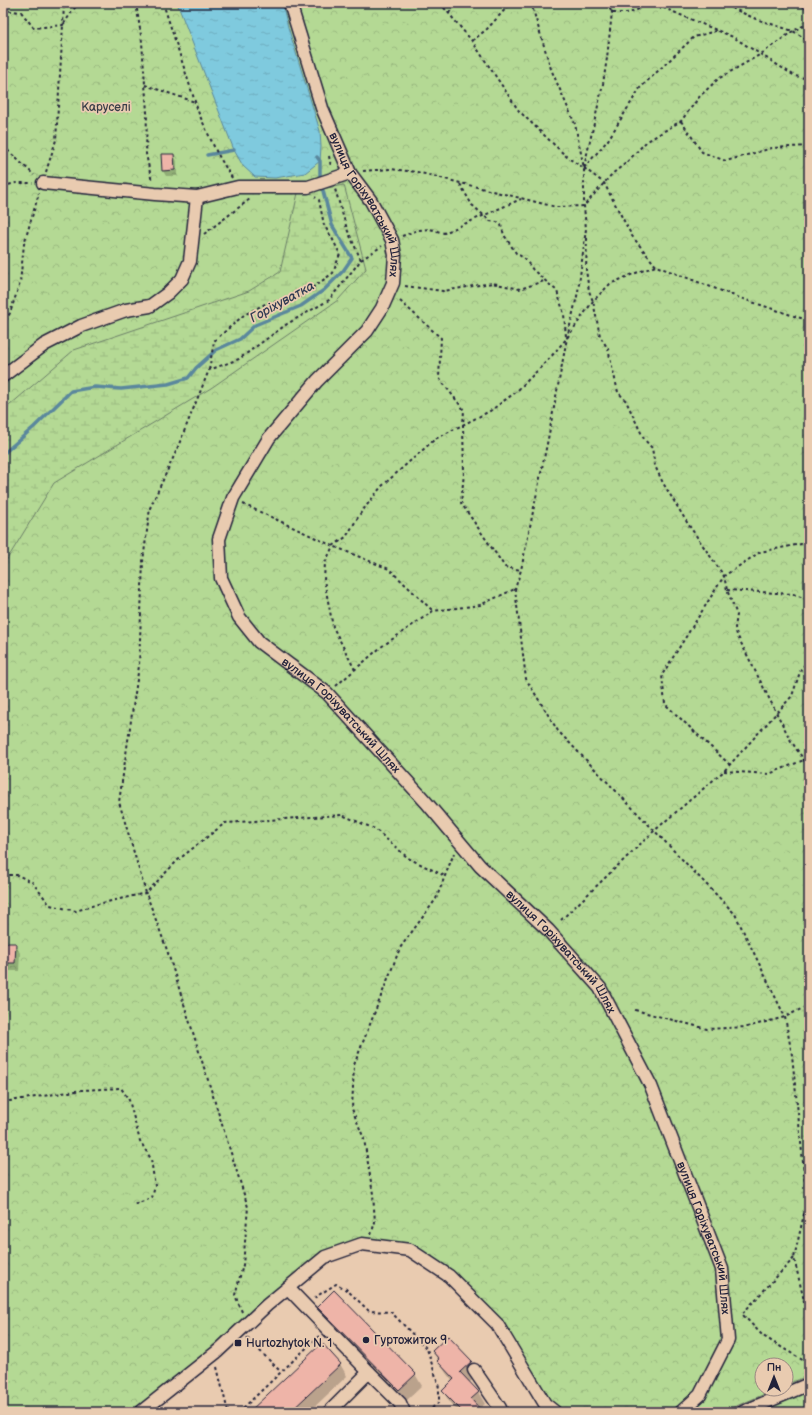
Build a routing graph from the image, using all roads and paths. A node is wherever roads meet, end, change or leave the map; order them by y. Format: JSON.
{"nodes":[{"id":1,"x":64,"y":3,"type":"edge"},
{"id":2,"x":78,"y":3,"type":"edge"},
{"id":3,"x":136,"y":3,"type":"edge"},
{"id":4,"x":163,"y":3,"type":"edge"},
{"id":5,"x":290,"y":3,"type":"edge"},
{"id":6,"x":440,"y":3,"type":"edge"},
{"id":7,"x":456,"y":3,"type":"edge"},
{"id":8,"x":511,"y":3,"type":"edge"},
{"id":9,"x":531,"y":3,"type":"edge"},
{"id":10,"x":607,"y":3,"type":"edge"},
{"id":11,"x":613,"y":3,"type":"edge"},
{"id":12,"x":648,"y":3,"type":"edge"},
{"id":13,"x":652,"y":3,"type":"edge"},
{"id":14,"x":721,"y":3,"type":"edge"},
{"id":15,"x":3,"y":10,"type":"edge"},
{"id":16,"x":449,"y":13,"type":"junction"},
{"id":17,"x":612,"y":13,"type":"junction"},
{"id":18,"x":809,"y":23,"type":"edge"},
{"id":19,"x":63,"y":25,"type":"junction"},
{"id":20,"x":719,"y":30,"type":"junction"},
{"id":21,"x":793,"y":31,"type":"junction"},
{"id":22,"x":472,"y":41,"type":"junction"},
{"id":23,"x":809,"y":41,"type":"edge"},
{"id":24,"x":761,"y":54,"type":"junction"},
{"id":25,"x":809,"y":79,"type":"edge"},
{"id":26,"x":145,"y":85,"type":"junction"},
{"id":27,"x":195,"y":102,"type":"junction"},
{"id":28,"x":681,"y":121,"type":"junction"},
{"id":29,"x":3,"y":146,"type":"edge"},
{"id":30,"x":809,"y":146,"type":"edge"},
{"id":31,"x":584,"y":168,"type":"junction"},
{"id":32,"x":350,"y":173,"type":"junction"},
{"id":33,"x":332,"y":179,"type":"junction"},
{"id":34,"x":42,"y":183,"type":"junction"},
{"id":35,"x":459,"y":183,"type":"junction"},
{"id":36,"x":604,"y":183,"type":"junction"},
{"id":37,"x":3,"y":186,"type":"edge"},
{"id":38,"x":238,"y":187,"type":"junction"},
{"id":39,"x":264,"y":187,"type":"junction"},
{"id":40,"x":301,"y":187,"type":"junction"},
{"id":41,"x":155,"y":194,"type":"junction"},
{"id":42,"x":197,"y":197,"type":"junction"},
{"id":43,"x":521,"y":198,"type":"junction"},
{"id":44,"x":584,"y":206,"type":"junction"},
{"id":45,"x":483,"y":215,"type":"junction"},
{"id":46,"x":586,"y":229,"type":"junction"},
{"id":47,"x":396,"y":238,"type":"junction"},
{"id":48,"x":192,"y":243,"type":"junction"},
{"id":49,"x":361,"y":260,"type":"junction"},
{"id":50,"x":656,"y":266,"type":"junction"},
{"id":51,"x":545,"y":280,"type":"junction"},
{"id":52,"x":404,"y":286,"type":"dead end"},
{"id":53,"x":400,"y":301,"type":"dead end"},
{"id":54,"x":593,"y":301,"type":"junction"},
{"id":55,"x":809,"y":320,"type":"edge"},
{"id":56,"x":3,"y":326,"type":"edge"},
{"id":57,"x":567,"y":339,"type":"junction"},
{"id":58,"x":209,"y":370,"type":"junction"},
{"id":59,"x":3,"y":376,"type":"edge"},
{"id":60,"x":462,"y":425,"type":"junction"},
{"id":61,"x":241,"y":503,"type":"dead end"},
{"id":62,"x":334,"y":546,"type":"junction"},
{"id":63,"x":809,"y":546,"type":"edge"},
{"id":64,"x":520,"y":570,"type":"junction"},
{"id":65,"x":724,"y":576,"type":"junction"},
{"id":66,"x":515,"y":589,"type":"junction"},
{"id":67,"x":727,"y":590,"type":"junction"},
{"id":68,"x":809,"y":600,"type":"edge"},
{"id":69,"x":433,"y":611,"type":"junction"},
{"id":70,"x":809,"y":660,"type":"edge"},
{"id":71,"x":355,"y":670,"type":"junction"},
{"id":72,"x":333,"y":688,"type":"dead end"},
{"id":73,"x":776,"y":712,"type":"junction"},
{"id":74,"x":809,"y":741,"type":"edge"},
{"id":75,"x":804,"y":760,"type":"junction"},
{"id":76,"x":730,"y":765,"type":"junction"},
{"id":77,"x":724,"y":771,"type":"junction"},
{"id":78,"x":809,"y":773,"type":"edge"},
{"id":79,"x":654,"y":832,"type":"junction"},
{"id":80,"x":458,"y":840,"type":"junction"},
{"id":81,"x":3,"y":875,"type":"edge"},
{"id":82,"x":445,"y":876,"type":"junction"},
{"id":83,"x":146,"y":894,"type":"junction"},
{"id":84,"x":561,"y":920,"type":"dead end"},
{"id":85,"x":809,"y":1005,"type":"edge"},
{"id":86,"x":635,"y":1010,"type":"dead end"},
{"id":87,"x":785,"y":1017,"type":"junction"},
{"id":88,"x":3,"y":1102,"type":"edge"},
{"id":89,"x":809,"y":1190,"type":"edge"},
{"id":90,"x":806,"y":1201,"type":"junction"},
{"id":91,"x":133,"y":1205,"type":"dead end"},
{"id":92,"x":368,"y":1245,"type":"junction"},
{"id":93,"x":794,"y":1258,"type":"junction"},
{"id":94,"x":288,"y":1288,"type":"junction"},
{"id":95,"x":304,"y":1304,"type":"junction"},
{"id":96,"x":250,"y":1321,"type":"junction"},
{"id":97,"x":809,"y":1322,"type":"edge"},
{"id":98,"x":327,"y":1329,"type":"junction"},
{"id":99,"x":245,"y":1336,"type":"dead end"},
{"id":100,"x":216,"y":1364,"type":"dead end"},
{"id":101,"x":809,"y":1364,"type":"edge"},
{"id":102,"x":474,"y":1370,"type":"dead end"},
{"id":103,"x":281,"y":1372,"type":"junction"},
{"id":104,"x":368,"y":1372,"type":"junction"},
{"id":105,"x":809,"y":1384,"type":"edge"},
{"id":106,"x":142,"y":1412,"type":"edge"},
{"id":107,"x":228,"y":1412,"type":"edge"},
{"id":108,"x":239,"y":1412,"type":"edge"},
{"id":109,"x":329,"y":1412,"type":"edge"},
{"id":110,"x":404,"y":1412,"type":"edge"},
{"id":111,"x":428,"y":1412,"type":"edge"},
{"id":112,"x":500,"y":1412,"type":"edge"},
{"id":113,"x":554,"y":1412,"type":"edge"},
{"id":114,"x":681,"y":1412,"type":"edge"},
{"id":115,"x":743,"y":1412,"type":"edge"}],
"edges":[{"from":1,"to":19,"type":"path"},
{"from":2,"to":19,"type":"path"},
{"from":3,"to":26,"type":"path"},
{"from":4,"to":27,"type":"path"},
{"from":5,"to":32,"type":"street","name":"вулиця Горіхуватський Шлях"},
{"from":6,"to":16,"type":"path"},
{"from":7,"to":16,"type":"path"},
{"from":8,"to":22,"type":"path"},
{"from":9,"to":31,"type":"path"},
{"from":10,"to":17,"type":"path"},
{"from":11,"to":17,"type":"path"},
{"from":12,"to":17,"type":"path"},
{"from":13,"to":20,"type":"path"},
{"from":14,"to":21,"type":"path"},
{"from":15,"to":19,"type":"path"},
{"from":16,"to":22,"type":"path"},
{"from":17,"to":31,"type":"path"},
{"from":18,"to":21,"type":"path"},
{"from":19,"to":34,"type":"path"},
{"from":20,"to":24,"type":"path"},
{"from":20,"to":31,"type":"path"},
{"from":21,"to":23,"type":"path"},
{"from":21,"to":24,"type":"path"},
{"from":22,"to":31,"type":"path"},
{"from":24,"to":25,"type":"path"},
{"from":24,"to":28,"type":"path"},
{"from":26,"to":27,"type":"path"},
{"from":26,"to":41,"type":"path"},
{"from":27,"to":38,"type":"path"},
{"from":28,"to":30,"type":"path"},
{"from":28,"to":36,"type":"path"},
{"from":29,"to":34,"type":"path"},
{"from":31,"to":36,"type":"path"},
{"from":31,"to":44,"type":"path"},
{"from":32,"to":33,"type":"street"},
{"from":32,"to":35,"type":"path"},
{"from":32,"to":47,"type":"street","name":"вулиця Горіхуватський Шлях"},
{"from":33,"to":40,"type":"street"},
{"from":33,"to":49,"type":"path"},
{"from":34,"to":37,"type":"path"},
{"from":34,"to":41,"type":"street"},
{"from":34,"to":56,"type":"path"},
{"from":35,"to":43,"type":"path"},
{"from":35,"to":45,"type":"path"},
{"from":36,"to":44,"type":"path"},
{"from":36,"to":50,"type":"path"},
{"from":38,"to":39,"type":"street"},
{"from":38,"to":42,"type":"street"},
{"from":39,"to":40,"type":"street"},
{"from":39,"to":48,"type":"path"},
{"from":40,"to":58,"type":"path"},
{"from":41,"to":42,"type":"street"},
{"from":42,"to":48,"type":"street"},
{"from":43,"to":44,"type":"path"},
{"from":43,"to":45,"type":"path"},
{"from":44,"to":46,"type":"path"},
{"from":45,"to":47,"type":"path"},
{"from":45,"to":51,"type":"path"},
{"from":46,"to":54,"type":"path"},
{"from":46,"to":57,"type":"path"},
{"from":47,"to":49,"type":"path"},
{"from":47,"to":80,"type":"street","name":"вулиця Горіхуватський Шлях"},
{"from":48,"to":59,"type":"street"},
{"from":49,"to":58,"type":"path"},
{"from":50,"to":54,"type":"path"},
{"from":50,"to":55,"type":"path"},
{"from":51,"to":52,"type":"path"},
{"from":51,"to":57,"type":"path"},
{"from":53,"to":60,"type":"path"},
{"from":54,"to":57,"type":"path"},
{"from":54,"to":65,"type":"path"},
{"from":57,"to":60,"type":"path"},
{"from":57,"to":64,"type":"path"},
{"from":58,"to":83,"type":"path"},
{"from":60,"to":62,"type":"path"},
{"from":60,"to":64,"type":"path"},
{"from":61,"to":62,"type":"path"},
{"from":62,"to":69,"type":"path"},
{"from":62,"to":71,"type":"path"},
{"from":63,"to":65,"type":"path"},
{"from":64,"to":66,"type":"path"},
{"from":65,"to":67,"type":"path"},
{"from":65,"to":76,"type":"path"},
{"from":66,"to":69,"type":"path"},
{"from":66,"to":79,"type":"path"},
{"from":67,"to":68,"type":"path"},
{"from":67,"to":73,"type":"path"},
{"from":69,"to":71,"type":"path"},
{"from":70,"to":73,"type":"path"},
{"from":71,"to":72,"type":"path"},
{"from":73,"to":75,"type":"path"},
{"from":73,"to":76,"type":"path"},
{"from":74,"to":75,"type":"path"},
{"from":75,"to":77,"type":"path"},
{"from":75,"to":78,"type":"path"},
{"from":76,"to":77,"type":"path"},
{"from":77,"to":79,"type":"path"},
{"from":79,"to":84,"type":"path"},
{"from":79,"to":87,"type":"path"},
{"from":80,"to":82,"type":"path"},
{"from":80,"to":114,"type":"street","name":"вулиця Горіхуватський Шлях"},
{"from":81,"to":83,"type":"path"},
{"from":82,"to":83,"type":"path"},
{"from":82,"to":92,"type":"path"},
{"from":83,"to":96,"type":"path"},
{"from":85,"to":87,"type":"path"},
{"from":86,"to":87,"type":"path"},
{"from":87,"to":90,"type":"path"},
{"from":88,"to":91,"type":"path"},
{"from":89,"to":90,"type":"path"},
{"from":90,"to":93,"type":"path"},
{"from":92,"to":94,"type":"street"},
{"from":92,"to":113,"type":"street"},
{"from":93,"to":97,"type":"path"},
{"from":93,"to":101,"type":"path"},
{"from":94,"to":95,"type":"street"},
{"from":94,"to":96,"type":"street"},
{"from":95,"to":98,"type":"street"},
{"from":95,"to":111,"type":"path"},
{"from":96,"to":106,"type":"street"},
{"from":98,"to":103,"type":"path"},
{"from":98,"to":104,"type":"street"},
{"from":99,"to":103,"type":"path"},
{"from":100,"to":107,"type":"path"},
{"from":102,"to":112,"type":"street"},
{"from":103,"to":108,"type":"path"},
{"from":104,"to":109,"type":"street"},
{"from":104,"to":110,"type":"street"},
{"from":105,"to":115,"type":"street"}]}
